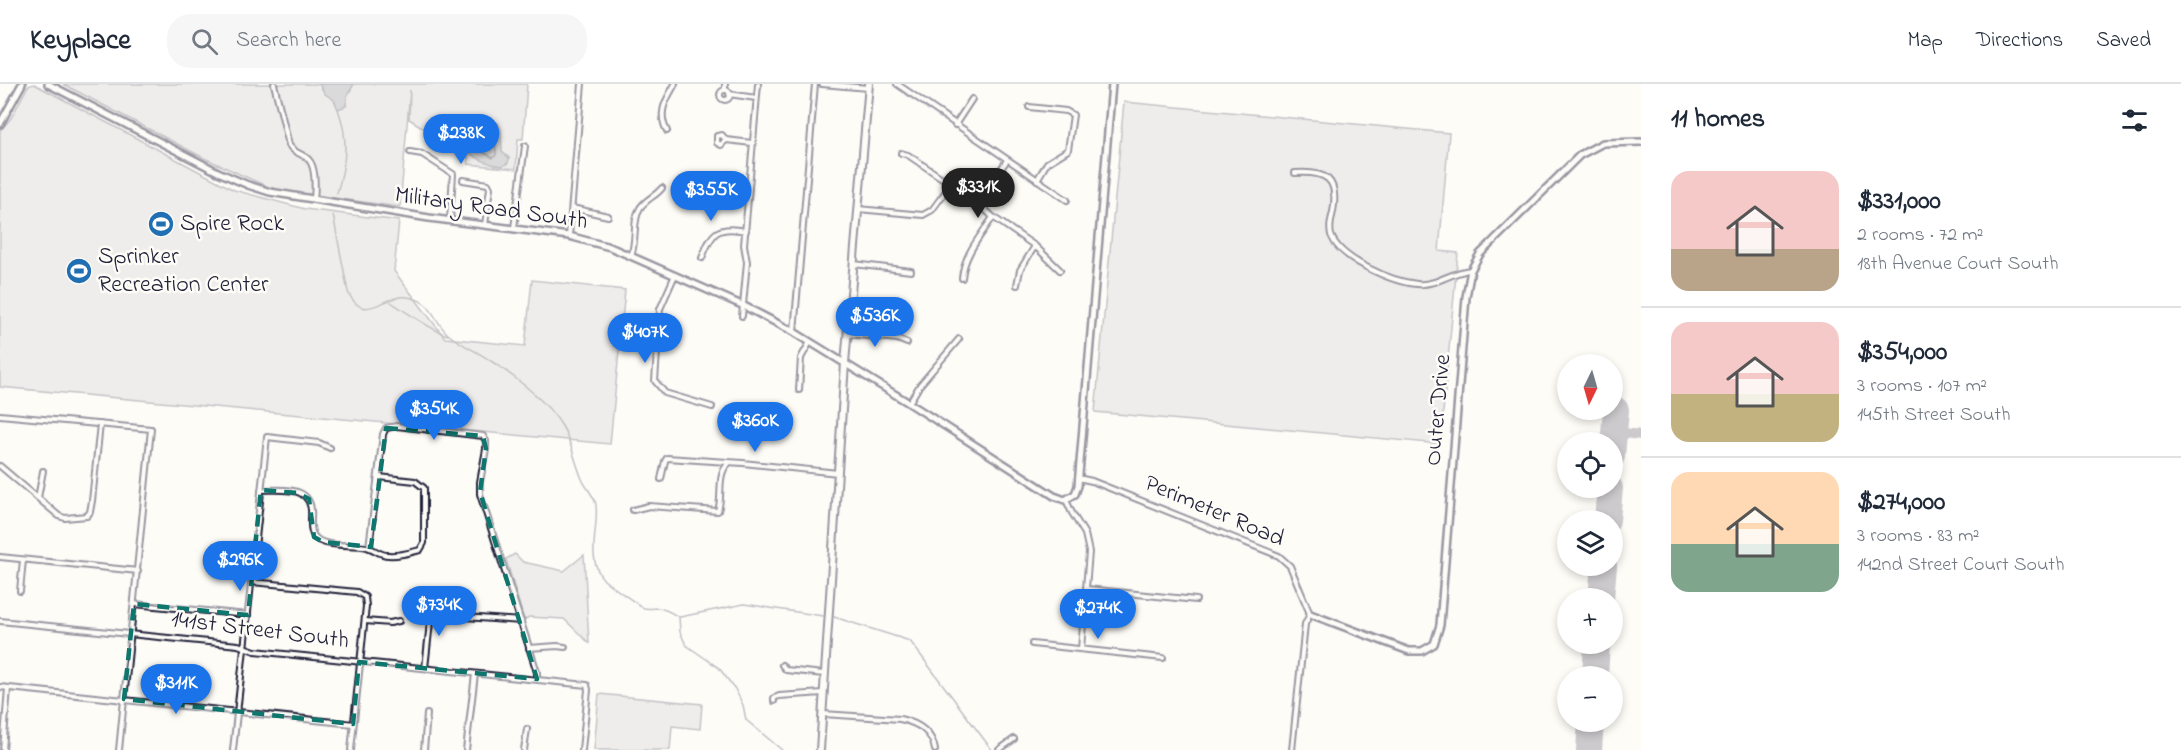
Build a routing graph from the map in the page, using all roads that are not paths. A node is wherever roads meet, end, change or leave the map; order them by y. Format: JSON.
{"nodes":[{"id":1,"x":22,"y":84,"type":"edge"},
{"id":2,"x":48,"y":84,"type":"edge"},
{"id":3,"x":274,"y":84,"type":"edge"},
{"id":4,"x":582,"y":84,"type":"edge"},
{"id":5,"x":675,"y":84,"type":"edge"},
{"id":6,"x":725,"y":84,"type":"edge"},
{"id":7,"x":758,"y":84,"type":"edge"},
{"id":8,"x":815,"y":84,"type":"edge"},
{"id":9,"x":822,"y":84,"type":"edge"},
{"id":10,"x":897,"y":84,"type":"edge"},
{"id":11,"x":1112,"y":84,"type":"edge"},
{"id":12,"x":868,"y":86,"type":"edge"},
{"id":13,"x":725,"y":90,"type":"junction"},
{"id":14,"x":729,"y":94,"type":"junction"},
{"id":15,"x":756,"y":98,"type":"junction"},
{"id":16,"x":972,"y":99,"type":"dead end"},
{"id":17,"x":1029,"y":107,"type":"dead end"},
{"id":18,"x":0,"y":124,"type":"edge"},
{"id":19,"x":955,"y":125,"type":"junction"},
{"id":20,"x":667,"y":131,"type":"dead end"},
{"id":21,"x":726,"y":140,"type":"dead end"},
{"id":22,"x":1641,"y":142,"type":"edge"},
{"id":23,"x":752,"y":143,"type":"junction"},
{"id":24,"x":525,"y":146,"type":"dead end"},
{"id":25,"x":410,"y":152,"type":"dead end"},
{"id":26,"x":901,"y":153,"type":"dead end"},
{"id":27,"x":1007,"y":160,"type":"junction"},
{"id":28,"x":1295,"y":173,"type":"dead end"},
{"id":29,"x":463,"y":180,"type":"dead end"},
{"id":30,"x":1037,"y":180,"type":"junction"},
{"id":31,"x":951,"y":184,"type":"junction"},
{"id":32,"x":723,"y":186,"type":"dead end"},
{"id":33,"x":662,"y":188,"type":"dead end"},
{"id":34,"x":749,"y":188,"type":"junction"},
{"id":35,"x":314,"y":200,"type":"junction"},
{"id":36,"x":1067,"y":201,"type":"dead end"},
{"id":37,"x":978,"y":203,"type":"junction"},
{"id":38,"x":572,"y":208,"type":"junction"},
{"id":39,"x":858,"y":209,"type":"junction"},
{"id":40,"x":608,"y":216,"type":"dead end"},
{"id":41,"x":993,"y":217,"type":"junction"},
{"id":42,"x":450,"y":220,"type":"junction"},
{"id":43,"x":485,"y":225,"type":"junction"},
{"id":44,"x":514,"y":228,"type":"junction"},
{"id":45,"x":746,"y":231,"type":"junction"},
{"id":46,"x":569,"y":236,"type":"junction"},
{"id":47,"x":1035,"y":246,"type":"junction"},
{"id":48,"x":631,"y":256,"type":"junction"},
{"id":49,"x":702,"y":258,"type":"dead end"},
{"id":50,"x":853,"y":264,"type":"junction"},
{"id":51,"x":1060,"y":270,"type":"dead end"},
{"id":52,"x":1471,"y":270,"type":"junction"},
{"id":53,"x":911,"y":271,"type":"dead end"},
{"id":54,"x":675,"y":275,"type":"junction"},
{"id":55,"x":962,"y":278,"type":"dead end"},
{"id":56,"x":1017,"y":285,"type":"dead end"},
{"id":57,"x":744,"y":306,"type":"junction"},
{"id":58,"x":742,"y":316,"type":"dead end"},
{"id":59,"x":794,"y":332,"type":"junction"},
{"id":60,"x":848,"y":334,"type":"junction"},
{"id":61,"x":959,"y":339,"type":"dead end"},
{"id":62,"x":810,"y":342,"type":"junction"},
{"id":63,"x":908,"y":343,"type":"dead end"},
{"id":64,"x":845,"y":363,"type":"junction"},
{"id":65,"x":799,"y":390,"type":"dead end"},
{"id":66,"x":909,"y":403,"type":"junction"},
{"id":67,"x":712,"y":407,"type":"dead end"},
{"id":68,"x":0,"y":415,"type":"edge"},
{"id":69,"x":100,"y":424,"type":"junction"},
{"id":70,"x":330,"y":448,"type":"dead end"},
{"id":71,"x":731,"y":462,"type":"junction"},
{"id":72,"x":0,"y":466,"type":"edge"},
{"id":73,"x":43,"y":471,"type":"dead end"},
{"id":74,"x":837,"y":473,"type":"junction"},
{"id":75,"x":379,"y":477,"type":"junction"},
{"id":76,"x":1078,"y":478,"type":"junction"},
{"id":77,"x":661,"y":479,"type":"dead end"},
{"id":78,"x":261,"y":490,"type":"junction"},
{"id":79,"x":38,"y":498,"type":"junction"},
{"id":80,"x":1066,"y":500,"type":"junction"},
{"id":81,"x":633,"y":510,"type":"dead end"},
{"id":82,"x":369,"y":547,"type":"junction"},
{"id":83,"x":0,"y":557,"type":"edge"},
{"id":84,"x":23,"y":560,"type":"junction"},
{"id":85,"x":138,"y":572,"type":"junction"},
{"id":86,"x":252,"y":582,"type":"junction"},
{"id":87,"x":1086,"y":589,"type":"junction"},
{"id":88,"x":20,"y":591,"type":"dead end"},
{"id":89,"x":1196,"y":600,"type":"dead end"},
{"id":90,"x":134,"y":604,"type":"junction"},
{"id":91,"x":432,"y":604,"type":"dead end"},
{"id":92,"x":1310,"y":614,"type":"junction"},
{"id":93,"x":248,"y":615,"type":"junction"},
{"id":94,"x":465,"y":617,"type":"dead end"},
{"id":95,"x":0,"y":621,"type":"edge"},
{"id":96,"x":365,"y":621,"type":"junction"},
{"id":97,"x":399,"y":621,"type":"dead end"},
{"id":98,"x":521,"y":621,"type":"junction"},
{"id":99,"x":131,"y":634,"type":"junction"},
{"id":100,"x":1032,"y":644,"type":"dead end"},
{"id":101,"x":565,"y":647,"type":"dead end"},
{"id":102,"x":245,"y":648,"type":"junction"},
{"id":103,"x":529,"y":648,"type":"junction"},
{"id":104,"x":1081,"y":649,"type":"junction"},
{"id":105,"x":1163,"y":658,"type":"dead end"},
{"id":106,"x":359,"y":661,"type":"junction"},
{"id":107,"x":782,"y":665,"type":"dead end"},
{"id":108,"x":425,"y":668,"type":"junction"},
{"id":109,"x":475,"y":674,"type":"junction"},
{"id":110,"x":825,"y":674,"type":"junction"},
{"id":111,"x":537,"y":679,"type":"junction"},
{"id":112,"x":0,"y":687,"type":"edge"},
{"id":113,"x":8,"y":688,"type":"junction"},
{"id":114,"x":824,"y":693,"type":"junction"},
{"id":115,"x":124,"y":699,"type":"junction"},
{"id":116,"x":774,"y":701,"type":"dead end"},
{"id":117,"x":238,"y":711,"type":"junction"},
{"id":118,"x":427,"y":714,"type":"dead end"},
{"id":119,"x":823,"y":714,"type":"junction"},
{"id":120,"x":353,"y":724,"type":"junction"},
{"id":121,"x":527,"y":729,"type":"dead end"},
{"id":122,"x":1014,"y":739,"type":"dead end"},
{"id":123,"x":3,"y":750,"type":"edge"},
{"id":124,"x":119,"y":750,"type":"edge"},
{"id":125,"x":233,"y":750,"type":"edge"},
{"id":126,"x":351,"y":750,"type":"edge"},
{"id":127,"x":424,"y":750,"type":"edge"},
{"id":128,"x":466,"y":750,"type":"edge"},
{"id":129,"x":524,"y":750,"type":"edge"},
{"id":130,"x":582,"y":750,"type":"edge"},
{"id":131,"x":820,"y":750,"type":"edge"},
{"id":132,"x":935,"y":750,"type":"edge"},
{"id":133,"x":999,"y":750,"type":"edge"},
{"id":134,"x":1292,"y":750,"type":"edge"}],
"edges":[{"from":1,"to":18,"type":"street"},
{"from":2,"to":35,"type":"street","name":"Military Road South"},
{"from":3,"to":35,"type":"street"},
{"from":4,"to":38,"type":"street"},
{"from":5,"to":20,"type":"street"},
{"from":6,"to":13,"type":"street"},
{"from":7,"to":15,"type":"street"},
{"from":8,"to":59,"type":"street"},
{"from":9,"to":12,"type":"street"},
{"from":10,"to":19,"type":"street"},
{"from":11,"to":76,"type":"street"},
{"from":12,"to":39,"type":"main road"},
{"from":13,"to":14,"type":"street"},
{"from":13,"to":14,"type":"street"},
{"from":14,"to":15,"type":"street"},
{"from":15,"to":23,"type":"street"},
{"from":16,"to":19,"type":"street"},
{"from":17,"to":30,"type":"street"},
{"from":19,"to":27,"type":"street"},
{"from":21,"to":23,"type":"street"},
{"from":22,"to":52,"type":"street","name":"Outer Drive"},
{"from":23,"to":34,"type":"street"},
{"from":24,"to":44,"type":"street"},
{"from":25,"to":42,"type":"street"},
{"from":26,"to":31,"type":"street"},
{"from":27,"to":30,"type":"street"},
{"from":27,"to":37,"type":"street"},
{"from":28,"to":52,"type":"street"},
{"from":29,"to":43,"type":"street"},
{"from":30,"to":36,"type":"street"},
{"from":31,"to":37,"type":"street"},
{"from":31,"to":39,"type":"street"},
{"from":32,"to":34,"type":"street"},
{"from":33,"to":48,"type":"street"},
{"from":34,"to":45,"type":"street"},
{"from":35,"to":42,"type":"street","name":"Military Road South"},
{"from":37,"to":41,"type":"street"},
{"from":38,"to":40,"type":"street"},
{"from":38,"to":46,"type":"street"},
{"from":39,"to":50,"type":"main road"},
{"from":41,"to":47,"type":"street"},
{"from":41,"to":55,"type":"street"},
{"from":42,"to":43,"type":"street","name":"Military Road South"},
{"from":43,"to":44,"type":"street","name":"Military Road South"},
{"from":44,"to":46,"type":"street","name":"Military Road South"},
{"from":45,"to":49,"type":"street"},
{"from":45,"to":57,"type":"street"},
{"from":46,"to":48,"type":"street","name":"Military Road South"},
{"from":47,"to":51,"type":"street"},
{"from":47,"to":56,"type":"street"},
{"from":48,"to":54,"type":"street","name":"Military Road South"},
{"from":50,"to":53,"type":"street"},
{"from":50,"to":60,"type":"main road"},
{"from":52,"to":92,"type":"street","name":"Outer Drive"},
{"from":54,"to":57,"type":"street","name":"Military Road South"},
{"from":54,"to":67,"type":"street"},
{"from":57,"to":58,"type":"street"},
{"from":57,"to":59,"type":"street","name":"Military Road South"},
{"from":59,"to":62,"type":"street","name":"Military Road South"},
{"from":60,"to":63,"type":"street"},
{"from":60,"to":64,"type":"main road"},
{"from":61,"to":66,"type":"street"},
{"from":62,"to":64,"type":"street","name":"Military Road South"},
{"from":62,"to":65,"type":"street"},
{"from":64,"to":66,"type":"street","name":"Military Road South"},
{"from":64,"to":74,"type":"main road"},
{"from":66,"to":80,"type":"street","name":"Military Road South"},
{"from":68,"to":69,"type":"street"},
{"from":69,"to":79,"type":"street"},
{"from":69,"to":85,"type":"street"},
{"from":70,"to":78,"type":"street"},
{"from":71,"to":74,"type":"street"},
{"from":71,"to":77,"type":"street"},
{"from":71,"to":81,"type":"street"},
{"from":72,"to":79,"type":"street"},
{"from":73,"to":79,"type":"street"},
{"from":74,"to":110,"type":"main road"},
{"from":75,"to":82,"type":"street"},
{"from":75,"to":82,"type":"street"},
{"from":75,"to":98,"type":"street"},
{"from":76,"to":80,"type":"street"},
{"from":76,"to":92,"type":"street","name":"Perimeter Road"},
{"from":78,"to":82,"type":"street"},
{"from":78,"to":86,"type":"street"},
{"from":80,"to":87,"type":"street"},
{"from":83,"to":84,"type":"street"},
{"from":84,"to":85,"type":"street"},
{"from":84,"to":88,"type":"street"},
{"from":85,"to":90,"type":"street"},
{"from":86,"to":93,"type":"street"},
{"from":86,"to":96,"type":"street"},
{"from":87,"to":89,"type":"street"},
{"from":87,"to":104,"type":"street"},
{"from":90,"to":93,"type":"street"},
{"from":90,"to":99,"type":"street"},
{"from":91,"to":108,"type":"street"},
{"from":92,"to":134,"type":"street"},
{"from":93,"to":102,"type":"street"},
{"from":94,"to":98,"type":"street"},
{"from":95,"to":99,"type":"street","name":"141st Street South"},
{"from":96,"to":97,"type":"street"},
{"from":96,"to":106,"type":"street"},
{"from":98,"to":103,"type":"street"},
{"from":99,"to":102,"type":"street","name":"141st Street South"},
{"from":99,"to":115,"type":"street"},
{"from":100,"to":104,"type":"street"},
{"from":101,"to":103,"type":"street"},
{"from":102,"to":106,"type":"street","name":"141st Street South"},
{"from":102,"to":117,"type":"street"},
{"from":103,"to":111,"type":"street"},
{"from":104,"to":105,"type":"street"},
{"from":106,"to":108,"type":"street","name":"141st Street South"},
{"from":106,"to":120,"type":"street"},
{"from":107,"to":110,"type":"street"},
{"from":108,"to":109,"type":"street","name":"141st Street South"},
{"from":109,"to":111,"type":"street","name":"141st Street South"},
{"from":109,"to":128,"type":"street"},
{"from":110,"to":114,"type":"main road"},
{"from":111,"to":130,"type":"street","name":"141st Street South"},
{"from":112,"to":113,"type":"street"},
{"from":113,"to":115,"type":"street"},
{"from":113,"to":123,"type":"street"},
{"from":114,"to":116,"type":"street"},
{"from":114,"to":119,"type":"main road"},
{"from":115,"to":117,"type":"street"},
{"from":115,"to":124,"type":"street"},
{"from":117,"to":120,"type":"street"},
{"from":117,"to":125,"type":"street"},
{"from":118,"to":127,"type":"street"},
{"from":119,"to":131,"type":"main road"},
{"from":119,"to":132,"type":"street"},
{"from":120,"to":126,"type":"street"},
{"from":121,"to":129,"type":"street"},
{"from":122,"to":133,"type":"street"}]}
